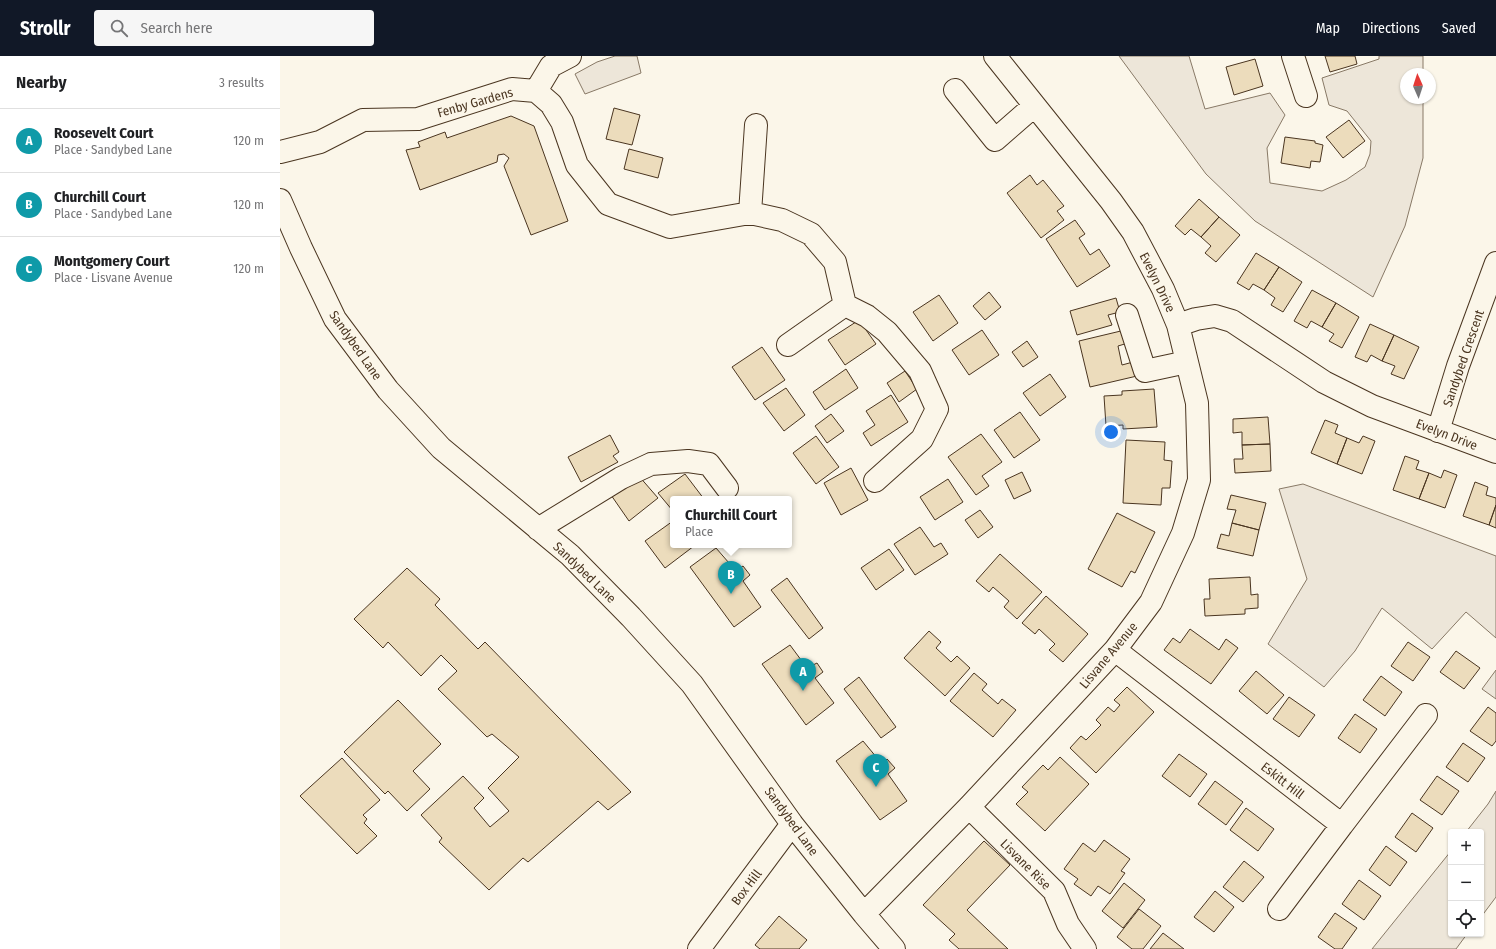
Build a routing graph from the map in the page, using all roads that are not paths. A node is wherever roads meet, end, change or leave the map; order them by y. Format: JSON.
{"nodes":[{"id":1,"x":570,"y":56,"type":"edge"},
{"id":2,"x":995,"y":56,"type":"edge"},
{"id":3,"x":1293,"y":56,"type":"edge"},
{"id":4,"x":536,"y":90,"type":"junction"},
{"id":5,"x":955,"y":90,"type":"dead end"},
{"id":6,"x":1306,"y":96,"type":"dead end"},
{"id":7,"x":1034,"y":106,"type":"junction"},
{"id":8,"x":756,"y":126,"type":"dead end"},
{"id":9,"x":280,"y":152,"type":"edge"},
{"id":10,"x":280,"y":200,"type":"edge"},
{"id":11,"x":750,"y":213,"type":"junction"},
{"id":12,"x":1496,"y":263,"type":"edge"},
{"id":13,"x":845,"y":305,"type":"junction"},
{"id":14,"x":1127,"y":315,"type":"dead end"},
{"id":15,"x":1178,"y":326,"type":"junction"},
{"id":16,"x":788,"y":345,"type":"dead end"},
{"id":17,"x":1187,"y":362,"type":"junction"},
{"id":18,"x":1438,"y":431,"type":"junction"},
{"id":19,"x":1496,"y":452,"type":"edge"},
{"id":20,"x":875,"y":480,"type":"dead end"},
{"id":21,"x":727,"y":488,"type":"dead end"},
{"id":22,"x":538,"y":529,"type":"junction"},
{"id":23,"x":1115,"y":650,"type":"junction"},
{"id":24,"x":1426,"y":715,"type":"dead end"},
{"id":25,"x":969,"y":807,"type":"junction"},
{"id":26,"x":792,"y":824,"type":"junction"},
{"id":27,"x":1342,"y":825,"type":"junction"},
{"id":28,"x":1279,"y":909,"type":"dead end"},
{"id":29,"x":864,"y":914,"type":"junction"},
{"id":30,"x":699,"y":949,"type":"edge"},
{"id":31,"x":894,"y":949,"type":"edge"},
{"id":32,"x":1085,"y":949,"type":"edge"}],
"edges":[{"from":1,"to":4,"type":"street"},
{"from":2,"to":7,"type":"street","name":"Evelyn Drive"},
{"from":3,"to":6,"type":"street"},
{"from":4,"to":9,"type":"street","name":"Fenby Gardens"},
{"from":4,"to":11,"type":"street"},
{"from":5,"to":7,"type":"street"},
{"from":7,"to":15,"type":"street","name":"Evelyn Drive"},
{"from":8,"to":11,"type":"street"},
{"from":10,"to":22,"type":"street","name":"Sandybed Lane"},
{"from":11,"to":13,"type":"street"},
{"from":12,"to":18,"type":"street","name":"Sandybed Crescent"},
{"from":13,"to":16,"type":"street"},
{"from":13,"to":20,"type":"street"},
{"from":14,"to":17,"type":"street"},
{"from":15,"to":17,"type":"street","name":"Lisvane Avenue"},
{"from":15,"to":18,"type":"street","name":"Evelyn Drive"},
{"from":17,"to":23,"type":"street","name":"Lisvane Avenue"},
{"from":18,"to":19,"type":"street","name":"Evelyn Drive"},
{"from":21,"to":22,"type":"street"},
{"from":22,"to":26,"type":"street","name":"Sandybed Lane"},
{"from":23,"to":25,"type":"street","name":"Lisvane Avenue"},
{"from":23,"to":27,"type":"street","name":"Eskitt Hill"},
{"from":24,"to":27,"type":"street"},
{"from":25,"to":29,"type":"street","name":"Lisvane Avenue"},
{"from":25,"to":32,"type":"street","name":"Lisvane Rise"},
{"from":26,"to":29,"type":"street","name":"Sandybed Lane"},
{"from":26,"to":30,"type":"street","name":"Box Hill"},
{"from":27,"to":28,"type":"street"},
{"from":29,"to":31,"type":"street","name":"Sandybed Lane"}]}
